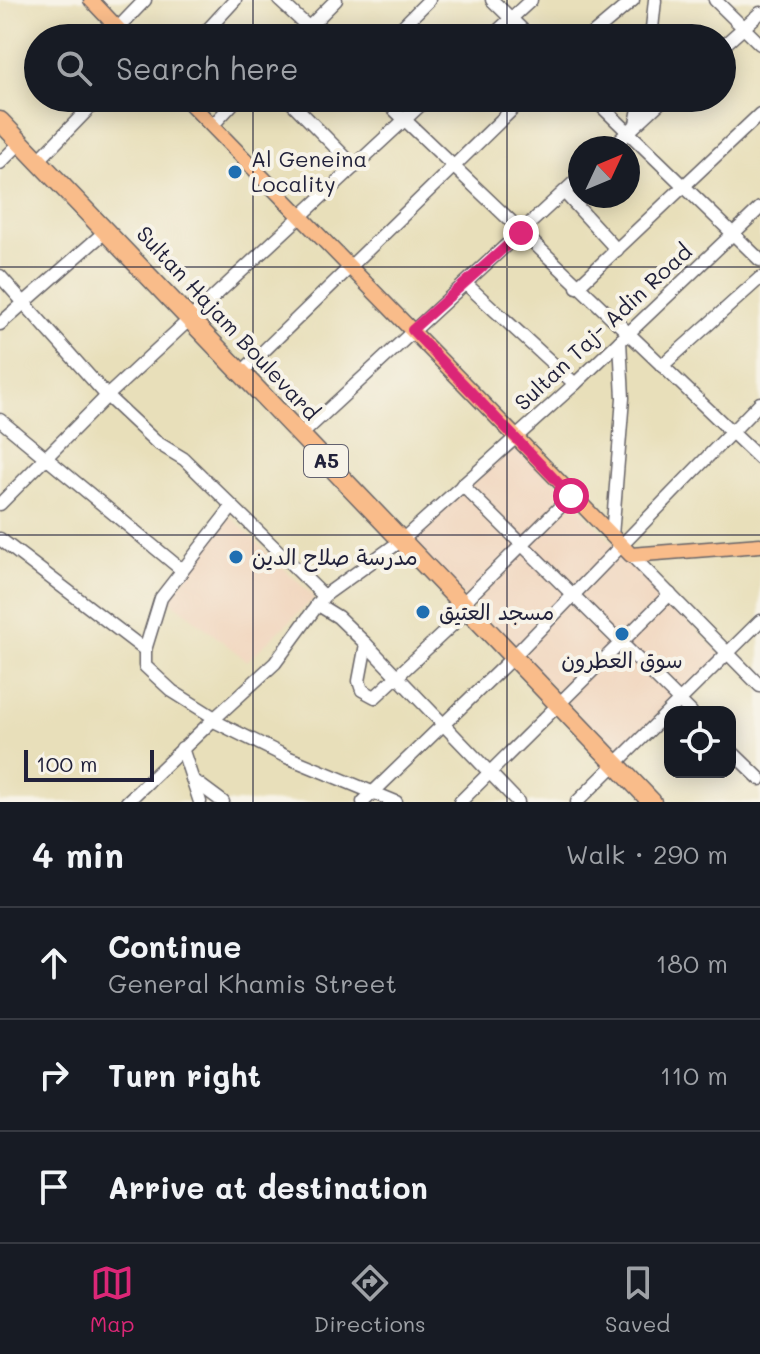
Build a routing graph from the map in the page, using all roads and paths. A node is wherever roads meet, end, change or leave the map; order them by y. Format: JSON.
{"nodes":[{"id":1,"x":91,"y":0,"type":"edge"},
{"id":2,"x":145,"y":0,"type":"edge"},
{"id":3,"x":235,"y":0,"type":"edge"},
{"id":4,"x":279,"y":0,"type":"edge"},
{"id":5,"x":336,"y":0,"type":"edge"},
{"id":6,"x":429,"y":0,"type":"edge"},
{"id":7,"x":492,"y":0,"type":"edge"},
{"id":8,"x":531,"y":0,"type":"edge"},
{"id":9,"x":633,"y":0,"type":"edge"},
{"id":10,"x":655,"y":0,"type":"edge"},
{"id":11,"x":715,"y":0,"type":"edge"},
{"id":12,"x":760,"y":13,"type":"edge"},
{"id":13,"x":511,"y":19,"type":"junction"},
{"id":14,"x":114,"y":24,"type":"edge"},
{"id":15,"x":129,"y":24,"type":"edge"},
{"id":16,"x":213,"y":24,"type":"edge"},
{"id":17,"x":305,"y":24,"type":"edge"},
{"id":18,"x":311,"y":24,"type":"edge"},
{"id":19,"x":405,"y":24,"type":"edge"},
{"id":20,"x":505,"y":24,"type":"edge"},
{"id":21,"x":516,"y":24,"type":"edge"},
{"id":22,"x":605,"y":24,"type":"edge"},
{"id":23,"x":652,"y":24,"type":"edge"},
{"id":24,"x":743,"y":28,"type":"junction"},
{"id":25,"x":736,"y":34,"type":"edge"},
{"id":26,"x":760,"y":44,"type":"edge"},
{"id":27,"x":85,"y":112,"type":"edge"},
{"id":28,"x":198,"y":112,"type":"edge"},
{"id":29,"x":225,"y":112,"type":"edge"},
{"id":30,"x":301,"y":112,"type":"edge"},
{"id":31,"x":397,"y":112,"type":"edge"},
{"id":32,"x":413,"y":112,"type":"edge"},
{"id":33,"x":510,"y":112,"type":"edge"},
{"id":34,"x":611,"y":112,"type":"edge"},
{"id":35,"x":637,"y":112,"type":"edge"},
{"id":36,"x":650,"y":112,"type":"edge"},
{"id":37,"x":760,"y":114,"type":"edge"},
{"id":38,"x":405,"y":120,"type":"junction"},
{"id":39,"x":0,"y":121,"type":"edge"},
{"id":40,"x":212,"y":126,"type":"junction"},
{"id":41,"x":632,"y":128,"type":"junction"},
{"id":42,"x":624,"y":136,"type":"edge"},
{"id":43,"x":21,"y":142,"type":"junction"},
{"id":44,"x":39,"y":160,"type":"junction"},
{"id":45,"x":0,"y":163,"type":"edge"},
{"id":46,"x":355,"y":167,"type":"junction"},
{"id":47,"x":454,"y":169,"type":"junction"},
{"id":48,"x":683,"y":186,"type":"junction"},
{"id":49,"x":568,"y":188,"type":"edge"},
{"id":50,"x":564,"y":192,"type":"junction"},
{"id":51,"x":760,"y":208,"type":"edge"},
{"id":52,"x":301,"y":216,"type":"junction"},
{"id":53,"x":107,"y":230,"type":"junction"},
{"id":54,"x":521,"y":233,"type":"junction"},
{"id":55,"x":732,"y":233,"type":"junction"},
{"id":56,"x":617,"y":250,"type":"junction"},
{"id":57,"x":760,"y":260,"type":"edge"},
{"id":58,"x":352,"y":268,"type":"junction"},
{"id":59,"x":0,"y":276,"type":"edge"},
{"id":60,"x":760,"y":278,"type":"edge"},
{"id":61,"x":466,"y":284,"type":"junction"},
{"id":62,"x":577,"y":287,"type":"junction"},
{"id":63,"x":25,"y":302,"type":"junction"},
{"id":64,"x":191,"y":318,"type":"junction"},
{"id":65,"x":0,"y":324,"type":"edge"},
{"id":66,"x":412,"y":330,"type":"junction"},
{"id":67,"x":624,"y":337,"type":"junction"},
{"id":68,"x":662,"y":366,"type":"junction"},
{"id":69,"x":242,"y":372,"type":"junction"},
{"id":70,"x":575,"y":384,"type":"junction"},
{"id":71,"x":107,"y":396,"type":"junction"},
{"id":72,"x":760,"y":403,"type":"edge"},
{"id":73,"x":0,"y":420,"type":"edge"},
{"id":74,"x":731,"y":432,"type":"junction"},
{"id":75,"x":301,"y":435,"type":"junction"},
{"id":76,"x":514,"y":438,"type":"junction"},
{"id":77,"x":48,"y":457,"type":"junction"},
{"id":78,"x":760,"y":459,"type":"edge"},
{"id":79,"x":462,"y":485,"type":"junction"},
{"id":80,"x":571,"y":496,"type":"junction"},
{"id":81,"x":0,"y":504,"type":"edge"},
{"id":82,"x":232,"y":507,"type":"junction"},
{"id":83,"x":402,"y":540,"type":"junction"},
{"id":84,"x":760,"y":545,"type":"edge"},
{"id":85,"x":3,"y":546,"type":"edge"},
{"id":86,"x":522,"y":546,"type":"junction"},
{"id":87,"x":622,"y":546,"type":"junction"},
{"id":88,"x":182,"y":570,"type":"junction"},
{"id":89,"x":670,"y":594,"type":"junction"},
{"id":90,"x":573,"y":595,"type":"junction"},
{"id":91,"x":320,"y":600,"type":"junction"},
{"id":92,"x":465,"y":607,"type":"junction"},
{"id":93,"x":760,"y":621,"type":"edge"},
{"id":94,"x":622,"y":643,"type":"junction"},
{"id":95,"x":366,"y":644,"type":"junction"},
{"id":96,"x":145,"y":650,"type":"junction"},
{"id":97,"x":728,"y":653,"type":"junction"},
{"id":98,"x":513,"y":657,"type":"junction"},
{"id":99,"x":397,"y":678,"type":"junction"},
{"id":100,"x":760,"y":686,"type":"edge"},
{"id":101,"x":680,"y":701,"type":"junction"},
{"id":102,"x":558,"y":703,"type":"junction"},
{"id":103,"x":685,"y":706,"type":"edge"},
{"id":104,"x":214,"y":719,"type":"junction"},
{"id":105,"x":442,"y":725,"type":"junction"},
{"id":106,"x":182,"y":748,"type":"junction"},
{"id":107,"x":736,"y":756,"type":"edge"},
{"id":108,"x":617,"y":763,"type":"junction"},
{"id":109,"x":489,"y":772,"type":"junction"},
{"id":110,"x":192,"y":779,"type":"junction"},
{"id":111,"x":760,"y":779,"type":"edge"},
{"id":112,"x":367,"y":798,"type":"edge"},
{"id":113,"x":127,"y":802,"type":"edge"},
{"id":114,"x":200,"y":802,"type":"edge"},
{"id":115,"x":223,"y":802,"type":"edge"},
{"id":116,"x":396,"y":802,"type":"edge"},
{"id":117,"x":460,"y":802,"type":"edge"},
{"id":118,"x":518,"y":802,"type":"edge"},
{"id":119,"x":577,"y":802,"type":"edge"},
{"id":120,"x":652,"y":802,"type":"edge"}],
"edges":[{"from":1,"to":14,"type":"main road"},
{"from":2,"to":15,"type":"street"},
{"from":3,"to":16,"type":"street"},
{"from":4,"to":17,"type":"street"},
{"from":5,"to":18,"type":"street"},
{"from":6,"to":19,"type":"street"},
{"from":7,"to":13,"type":"street"},
{"from":8,"to":13,"type":"street"},
{"from":9,"to":22,"type":"street"},
{"from":10,"to":23,"type":"street"},
{"from":11,"to":24,"type":"street"},
{"from":12,"to":24,"type":"street"},
{"from":13,"to":20,"type":"street"},
{"from":13,"to":21,"type":"street"},
{"from":24,"to":25,"type":"street"},
{"from":24,"to":26,"type":"street"},
{"from":27,"to":44,"type":"street"},
{"from":28,"to":40,"type":"main road"},
{"from":29,"to":40,"type":"street"},
{"from":30,"to":46,"type":"street"},
{"from":31,"to":38,"type":"street"},
{"from":32,"to":38,"type":"street"},
{"from":33,"to":47,"type":"street"},
{"from":34,"to":41,"type":"street"},
{"from":35,"to":41,"type":"street"},
{"from":36,"to":41,"type":"street"},
{"from":37,"to":48,"type":"street"},
{"from":38,"to":46,"type":"street"},
{"from":38,"to":47,"type":"street"},
{"from":39,"to":43,"type":"highway","name":"Sultan Hajam Boulevard","number":"A5"},
{"from":40,"to":52,"type":"main road"},
{"from":41,"to":42,"type":"street"},
{"from":41,"to":48,"type":"street"},
{"from":43,"to":44,"type":"highway","name":"Sultan Hajam Boulevard","number":"A5"},
{"from":43,"to":45,"type":"street"},
{"from":44,"to":53,"type":"highway","name":"Sultan Hajam Boulevard","number":"A5"},
{"from":46,"to":52,"type":"street"},
{"from":47,"to":54,"type":"street"},
{"from":47,"to":58,"type":"street"},
{"from":48,"to":55,"type":"street"},
{"from":48,"to":56,"type":"street"},
{"from":49,"to":50,"type":"street"},
{"from":50,"to":54,"type":"street"},
{"from":50,"to":56,"type":"street"},
{"from":51,"to":55,"type":"street","name":"Sultan Taj- Adin Road"},
{"from":52,"to":58,"type":"main road"},
{"from":52,"to":64,"type":"street"},
{"from":53,"to":63,"type":"street"},
{"from":53,"to":64,"type":"highway","name":"Sultan Hajam Boulevard","number":"A5"},
{"from":54,"to":61,"type":"street"},
{"from":54,"to":62,"type":"street"},
{"from":55,"to":57,"type":"street"},
{"from":55,"to":67,"type":"street","name":"Sultan Taj- Adin Road"},
{"from":56,"to":62,"type":"street"},
{"from":58,"to":66,"type":"main road"},
{"from":58,"to":69,"type":"street"},
{"from":59,"to":63,"type":"street"},
{"from":60,"to":68,"type":"street"},
{"from":61,"to":66,"type":"street"},
{"from":61,"to":70,"type":"street"},
{"from":62,"to":67,"type":"street"},
{"from":63,"to":65,"type":"street"},
{"from":63,"to":71,"type":"street"},
{"from":64,"to":69,"type":"highway","name":"Sultan Hajam Boulevard","number":"A5"},
{"from":64,"to":71,"type":"street"},
{"from":66,"to":75,"type":"street"},
{"from":66,"to":76,"type":"main road"},
{"from":67,"to":68,"type":"street"},
{"from":67,"to":70,"type":"street","name":"Sultan Taj- Adin Road"},
{"from":67,"to":87,"type":"street"},
{"from":68,"to":74,"type":"street"},
{"from":69,"to":75,"type":"highway","name":"Sultan Hajam Boulevard","number":"A5"},
{"from":70,"to":76,"type":"street","name":"Sultan Taj- Adin Road"},
{"from":71,"to":77,"type":"street"},
{"from":71,"to":82,"type":"street"},
{"from":72,"to":74,"type":"street"},
{"from":73,"to":77,"type":"street"},
{"from":74,"to":78,"type":"street"},
{"from":74,"to":87,"type":"street"},
{"from":75,"to":83,"type":"highway","name":"Sultan Hajam Boulevard","number":"A5"},
{"from":76,"to":79,"type":"street","name":"Sultan Taj- Adin Road"},
{"from":76,"to":80,"type":"main road"},
{"from":77,"to":81,"type":"street"},
{"from":77,"to":88,"type":"street"},
{"from":79,"to":83,"type":"street","name":"Sultan Taj- Adin Road"},
{"from":79,"to":86,"type":"street"},
{"from":80,"to":86,"type":"street"},
{"from":80,"to":87,"type":"main road"},
{"from":82,"to":88,"type":"street"},
{"from":82,"to":91,"type":"street"},
{"from":83,"to":91,"type":"street","name":"Sultan Taj- Adin Road"},
{"from":83,"to":92,"type":"highway","name":"Sultan Hajam Boulevard","number":"A5"},
{"from":84,"to":87,"type":"main road"},
{"from":85,"to":96,"type":"street"},
{"from":86,"to":90,"type":"street"},
{"from":86,"to":92,"type":"street"},
{"from":87,"to":89,"type":"street"},
{"from":87,"to":90,"type":"street"},
{"from":88,"to":96,"type":"street"},
{"from":89,"to":94,"type":"street"},
{"from":89,"to":97,"type":"street"},
{"from":90,"to":94,"type":"street"},
{"from":90,"to":98,"type":"street"},
{"from":91,"to":95,"type":"street"},
{"from":91,"to":104,"type":"street","name":"Sultan Taj- Adin Road"},
{"from":92,"to":98,"type":"highway","name":"Sultan Hajam Boulevard","number":"A5"},
{"from":92,"to":99,"type":"street"},
{"from":93,"to":97,"type":"street"},
{"from":94,"to":101,"type":"street"},
{"from":94,"to":102,"type":"street"},
{"from":95,"to":99,"type":"street"},
{"from":95,"to":99,"type":"street"},
{"from":96,"to":104,"type":"street"},
{"from":97,"to":100,"type":"street"},
{"from":97,"to":101,"type":"street"},
{"from":98,"to":102,"type":"highway","name":"Sultan Hajam Boulevard","number":"A5"},
{"from":98,"to":105,"type":"street"},
{"from":99,"to":105,"type":"street"},
{"from":101,"to":103,"type":"street"},
{"from":101,"to":108,"type":"street"},
{"from":102,"to":108,"type":"highway","name":"Sultan Hajam Boulevard","number":"A5"},
{"from":102,"to":109,"type":"street"},
{"from":104,"to":106,"type":"street","name":"Sultan Taj- Adin Road"},
{"from":104,"to":112,"type":"street"},
{"from":105,"to":109,"type":"street"},
{"from":105,"to":112,"type":"street"},
{"from":106,"to":110,"type":"street"},
{"from":106,"to":113,"type":"street","name":"Sultan Taj- Adin Road"},
{"from":107,"to":111,"type":"street"},
{"from":108,"to":119,"type":"street"},
{"from":108,"to":120,"type":"highway","name":"Sultan Hajam Boulevard","number":"A5"},
{"from":109,"to":117,"type":"street"},
{"from":109,"to":118,"type":"street"},
{"from":110,"to":114,"type":"street"},
{"from":110,"to":115,"type":"street"},
{"from":112,"to":116,"type":"street"}]}
